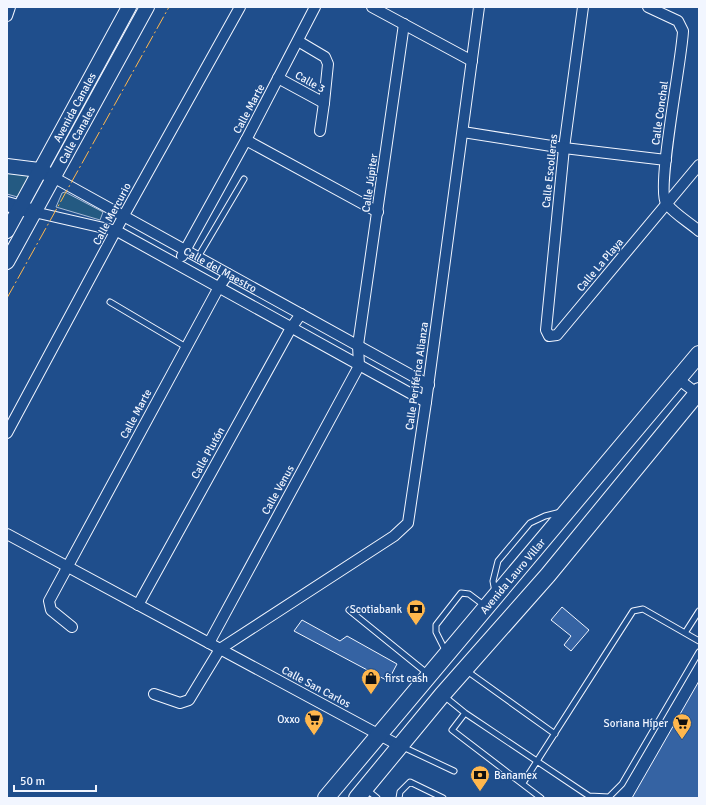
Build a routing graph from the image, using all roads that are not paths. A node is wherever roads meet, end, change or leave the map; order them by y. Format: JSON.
{"nodes":[{"id":1,"x":10,"y":7,"type":"edge"},
{"id":2,"x":129,"y":7,"type":"edge"},
{"id":3,"x":147,"y":7,"type":"edge"},
{"id":4,"x":240,"y":7,"type":"edge"},
{"id":5,"x":315,"y":7,"type":"edge"},
{"id":6,"x":372,"y":7,"type":"edge"},
{"id":7,"x":479,"y":7,"type":"edge"},
{"id":8,"x":583,"y":7,"type":"edge"},
{"id":9,"x":648,"y":7,"type":"edge"},
{"id":10,"x":7,"y":16,"type":"edge"},
{"id":11,"x":404,"y":24,"type":"junction"},
{"id":12,"x":298,"y":41,"type":"junction"},
{"id":13,"x":472,"y":61,"type":"junction"},
{"id":14,"x":278,"y":78,"type":"junction"},
{"id":15,"x":324,"y":103,"type":"junction"},
{"id":16,"x":320,"y":131,"type":"dead end"},
{"id":17,"x":463,"y":132,"type":"junction"},
{"id":18,"x":246,"y":140,"type":"junction"},
{"id":19,"x":564,"y":148,"type":"junction"},
{"id":20,"x":666,"y":160,"type":"junction"},
{"id":21,"x":699,"y":165,"type":"edge"},
{"id":22,"x":7,"y":166,"type":"edge"},
{"id":23,"x":39,"y":170,"type":"junction"},
{"id":24,"x":53,"y":177,"type":"junction"},
{"id":25,"x":244,"y":179,"type":"dead end"},
{"id":26,"x":666,"y":204,"type":"junction"},
{"id":27,"x":14,"y":206,"type":"edge"},
{"id":28,"x":34,"y":212,"type":"junction"},
{"id":29,"x":378,"y":212,"type":"junction"},
{"id":30,"x":123,"y":217,"type":"junction"},
{"id":31,"x":7,"y":231,"type":"edge"},
{"id":32,"x":117,"y":231,"type":"junction"},
{"id":33,"x":699,"y":231,"type":"edge"},
{"id":34,"x":185,"y":251,"type":"junction"},
{"id":35,"x":198,"y":258,"type":"junction"},
{"id":36,"x":7,"y":262,"type":"edge"},
{"id":37,"x":178,"y":263,"type":"junction"},
{"id":38,"x":228,"y":274,"type":"junction"},
{"id":39,"x":219,"y":286,"type":"junction"},
{"id":40,"x":110,"y":302,"type":"dead end"},
{"id":41,"x":301,"y":314,"type":"junction"},
{"id":42,"x":291,"y":328,"type":"junction"},
{"id":43,"x":549,"y":336,"type":"joint"},
{"id":44,"x":358,"y":345,"type":"junction"},
{"id":45,"x":186,"y":347,"type":"junction"},
{"id":46,"x":699,"y":354,"type":"edge"},
{"id":47,"x":359,"y":366,"type":"junction"},
{"id":48,"x":678,"y":379,"type":"junction"},
{"id":49,"x":429,"y":385,"type":"junction"},
{"id":50,"x":698,"y":394,"type":"edge"},
{"id":51,"x":426,"y":402,"type":"junction"},
{"id":52,"x":7,"y":434,"type":"edge"},
{"id":53,"x":568,"y":511,"type":"junction"},
{"id":54,"x":7,"y":534,"type":"edge"},
{"id":55,"x":528,"y":556,"type":"junction"},
{"id":56,"x":68,"y":567,"type":"junction"},
{"id":57,"x":548,"y":575,"type":"junction"},
{"id":58,"x":491,"y":601,"type":"junction"},
{"id":59,"x":138,"y":605,"type":"junction"},
{"id":60,"x":349,"y":610,"type":"dead end"},
{"id":61,"x":699,"y":611,"type":"edge"},
{"id":62,"x":72,"y":627,"type":"dead end"},
{"id":63,"x":685,"y":633,"type":"junction"},
{"id":64,"x":699,"y":641,"type":"edge"},
{"id":65,"x":208,"y":643,"type":"junction"},
{"id":66,"x":220,"y":649,"type":"junction"},
{"id":67,"x":699,"y":652,"type":"edge"},
{"id":68,"x":447,"y":655,"type":"junction"},
{"id":69,"x":464,"y":669,"type":"junction"},
{"id":70,"x":430,"y":676,"type":"junction"},
{"id":71,"x":154,"y":694,"type":"dead end"},
{"id":72,"x":442,"y":695,"type":"junction"},
{"id":73,"x":465,"y":713,"type":"junction"},
{"id":74,"x":555,"y":734,"type":"junction"},
{"id":75,"x":379,"y":735,"type":"junction"},
{"id":76,"x":400,"y":746,"type":"junction"},
{"id":77,"x":536,"y":762,"type":"junction"},
{"id":78,"x":454,"y":771,"type":"dead end"},
{"id":79,"x":522,"y":783,"type":"junction"},
{"id":80,"x":366,"y":795,"type":"edge"},
{"id":81,"x":326,"y":798,"type":"edge"},
{"id":82,"x":399,"y":798,"type":"edge"},
{"id":83,"x":443,"y":798,"type":"edge"},
{"id":84,"x":541,"y":798,"type":"edge"}],
"edges":[{"from":1,"to":10,"type":"street"},
{"from":2,"to":23,"type":"main road","name":"Avenida Canales"},
{"from":3,"to":24,"type":"main road","name":"Calle Canales"},
{"from":4,"to":30,"type":"street","name":"Calle Mercurio"},
{"from":5,"to":12,"type":"street","name":"Calle Marte"},
{"from":6,"to":11,"type":"street"},
{"from":7,"to":13,"type":"street","name":"Calle Periférica Alianza"},
{"from":8,"to":19,"type":"street","name":"Calle Escolleras"},
{"from":9,"to":20,"type":"street","name":"Calle Conchal"},
{"from":11,"to":13,"type":"street"},
{"from":11,"to":29,"type":"street","name":"Calle Júpiter"},
{"from":12,"to":14,"type":"street","name":"Calle Marte"},
{"from":12,"to":15,"type":"street","name":"Calle 3"},
{"from":13,"to":17,"type":"street","name":"Calle Periférica Alianza"},
{"from":14,"to":15,"type":"street","name":"Calle 3"},
{"from":14,"to":18,"type":"street","name":"Calle Marte"},
{"from":15,"to":16,"type":"street"},
{"from":17,"to":19,"type":"street"},
{"from":17,"to":49,"type":"street","name":"Calle Periférica Alianza"},
{"from":18,"to":29,"type":"street"},
{"from":18,"to":34,"type":"street","name":"Calle Marte"},
{"from":19,"to":20,"type":"street"},
{"from":19,"to":43,"type":"street","name":"Calle Escolleras"},
{"from":20,"to":26,"type":"street","name":"Calle Conchal"},
{"from":21,"to":26,"type":"street","name":"Calle La Playa"},
{"from":22,"to":23,"type":"main road","name":"Calle del Maestro"},
{"from":23,"to":24,"type":"main road","name":"Calle del Maestro"},
{"from":23,"to":27,"type":"main road","name":"Avenida Canales"},
{"from":24,"to":28,"type":"main road","name":"Calle Canales"},
{"from":24,"to":30,"type":"street","name":"Calle del Maestro"},
{"from":25,"to":35,"type":"lane"},
{"from":26,"to":33,"type":"street"},
{"from":26,"to":43,"type":"street","name":"Calle La Playa"},
{"from":27,"to":28,"type":"main road","name":"Calle del Maestro"},
{"from":27,"to":31,"type":"main road"},
{"from":28,"to":32,"type":"street","name":"Calle del Maestro"},
{"from":28,"to":36,"type":"main road","name":"Calle Canales"},
{"from":29,"to":44,"type":"street","name":"Calle Júpiter"},
{"from":30,"to":32,"type":"street","name":"Calle Mercurio"},
{"from":30,"to":34,"type":"street","name":"Calle del Maestro"},
{"from":32,"to":37,"type":"street","name":"Calle del Maestro"},
{"from":32,"to":52,"type":"street","name":"Calle Mercurio"},
{"from":34,"to":35,"type":"street","name":"Calle del Maestro"},
{"from":34,"to":37,"type":"street","name":"Calle Marte"},
{"from":35,"to":38,"type":"street","name":"Calle del Maestro"},
{"from":37,"to":39,"type":"street","name":"Calle del Maestro"},
{"from":38,"to":39,"type":"street","name":"Calle Marte"},
{"from":38,"to":41,"type":"street","name":"Calle del Maestro"},
{"from":39,"to":42,"type":"street","name":"Calle del Maestro"},
{"from":39,"to":45,"type":"street","name":"Calle Marte"},
{"from":40,"to":45,"type":"lane"},
{"from":41,"to":42,"type":"street","name":"Calle Plutón"},
{"from":41,"to":44,"type":"street","name":"Calle del Maestro"},
{"from":42,"to":47,"type":"street","name":"Calle del Maestro"},
{"from":42,"to":59,"type":"street","name":"Calle Plutón"},
{"from":44,"to":47,"type":"street"},
{"from":44,"to":49,"type":"street","name":"Calle del Maestro"},
{"from":45,"to":56,"type":"street","name":"Calle Marte"},
{"from":46,"to":48,"type":"main road","name":"Avenida Lauro Villar"},
{"from":47,"to":51,"type":"street","name":"Calle del Maestro"},
{"from":47,"to":65,"type":"street","name":"Calle Venus"},
{"from":48,"to":50,"type":"street"},
{"from":48,"to":53,"type":"main road","name":"Avenida Lauro Villar"},
{"from":49,"to":51,"type":"street","name":"Calle Periférica Alianza"},
{"from":50,"to":57,"type":"main road"},
{"from":51,"to":66,"type":"street","name":"Calle Periférica Alianza"},
{"from":53,"to":55,"type":"main road","name":"Avenida Lauro Villar"},
{"from":53,"to":58,"type":"lane"},
{"from":54,"to":56,"type":"street","name":"Calle San Carlos"},
{"from":55,"to":57,"type":"main road"},
{"from":55,"to":58,"type":"main road","name":"Avenida Lauro Villar"},
{"from":56,"to":59,"type":"street","name":"Calle San Carlos"},
{"from":56,"to":62,"type":"street"},
{"from":57,"to":69,"type":"main road"},
{"from":58,"to":68,"type":"main road","name":"Avenida Lauro Villar"},
{"from":58,"to":68,"type":"lane"},
{"from":59,"to":65,"type":"street","name":"Calle San Carlos"},
{"from":60,"to":70,"type":"lane"},
{"from":61,"to":63,"type":"lane"},
{"from":63,"to":64,"type":"lane"},
{"from":63,"to":74,"type":"lane"},
{"from":65,"to":66,"type":"street","name":"Calle San Carlos"},
{"from":66,"to":71,"type":"street"},
{"from":66,"to":75,"type":"street","name":"Calle San Carlos"},
{"from":67,"to":77,"type":"lane"},
{"from":68,"to":70,"type":"main road","name":"Avenida Lauro Villar"},
{"from":69,"to":72,"type":"main road"},
{"from":69,"to":74,"type":"lane"},
{"from":70,"to":75,"type":"main road","name":"Avenida Lauro Villar"},
{"from":72,"to":73,"type":"lane"},
{"from":72,"to":76,"type":"main road"},
{"from":73,"to":77,"type":"lane"},
{"from":73,"to":79,"type":"lane"},
{"from":74,"to":77,"type":"lane"},
{"from":75,"to":76,"type":"street","name":"Calle San Carlos"},
{"from":75,"to":81,"type":"main road","name":"Avenida Lauro Villar"},
{"from":76,"to":78,"type":"lane"},
{"from":76,"to":80,"type":"main road"},
{"from":77,"to":79,"type":"lane"},
{"from":79,"to":84,"type":"lane"},
{"from":82,"to":83,"type":"lane"}]}
